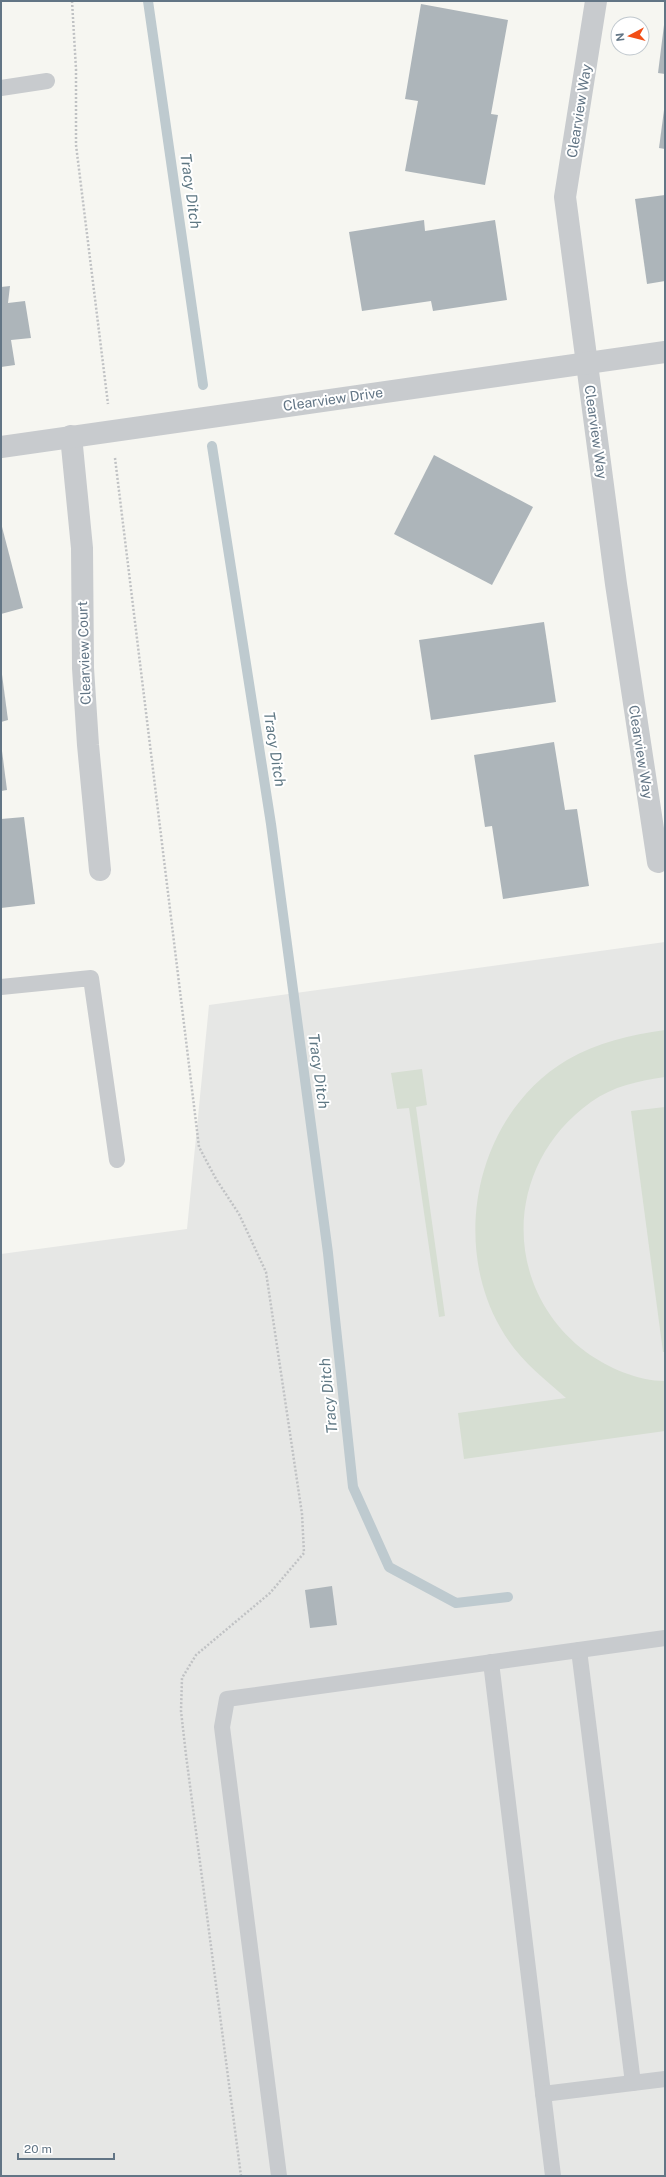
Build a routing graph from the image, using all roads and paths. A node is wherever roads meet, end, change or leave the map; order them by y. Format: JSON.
{"nodes":[{"id":1,"x":72,"y":1,"type":"edge"},
{"id":2,"x":596,"y":1,"type":"edge"},
{"id":3,"x":47,"y":81,"type":"dead end"},
{"id":4,"x":1,"y":88,"type":"edge"},
{"id":5,"x":665,"y":352,"type":"edge"},
{"id":6,"x":587,"y":363,"type":"junction"},
{"id":7,"x":111,"y":430,"type":"junction"},
{"id":8,"x":71,"y":436,"type":"junction"},
{"id":9,"x":1,"y":447,"type":"edge"},
{"id":10,"x":658,"y":862,"type":"dead end"},
{"id":11,"x":100,"y":870,"type":"dead end"},
{"id":12,"x":1,"y":987,"type":"edge"},
{"id":13,"x":117,"y":1160,"type":"dead end"},
{"id":14,"x":665,"y":1638,"type":"edge"},
{"id":15,"x":579,"y":1650,"type":"junction"},
{"id":16,"x":491,"y":1662,"type":"junction"},
{"id":17,"x":665,"y":2079,"type":"edge"},
{"id":18,"x":633,"y":2083,"type":"junction"},
{"id":19,"x":543,"y":2094,"type":"junction"},
{"id":20,"x":241,"y":2176,"type":"edge"},
{"id":21,"x":279,"y":2176,"type":"edge"},
{"id":22,"x":553,"y":2176,"type":"edge"}],
"edges":[{"from":1,"to":7,"type":"path"},
{"from":2,"to":6,"type":"street","name":"Clearview Way"},
{"from":3,"to":4,"type":"lane"},
{"from":5,"to":6,"type":"street","name":"Clearview Drive"},
{"from":6,"to":7,"type":"street","name":"Clearview Drive"},
{"from":6,"to":10,"type":"street","name":"Clearview Way"},
{"from":7,"to":8,"type":"street","name":"Clearview Drive"},
{"from":7,"to":20,"type":"path"},
{"from":8,"to":9,"type":"street","name":"Clearview Drive"},
{"from":8,"to":11,"type":"street","name":"Clearview Court"},
{"from":12,"to":13,"type":"lane"},
{"from":14,"to":15,"type":"lane"},
{"from":15,"to":16,"type":"lane"},
{"from":15,"to":18,"type":"lane"},
{"from":16,"to":19,"type":"lane"},
{"from":16,"to":21,"type":"lane"},
{"from":17,"to":18,"type":"lane"},
{"from":18,"to":19,"type":"lane"},
{"from":19,"to":22,"type":"lane"}]}
